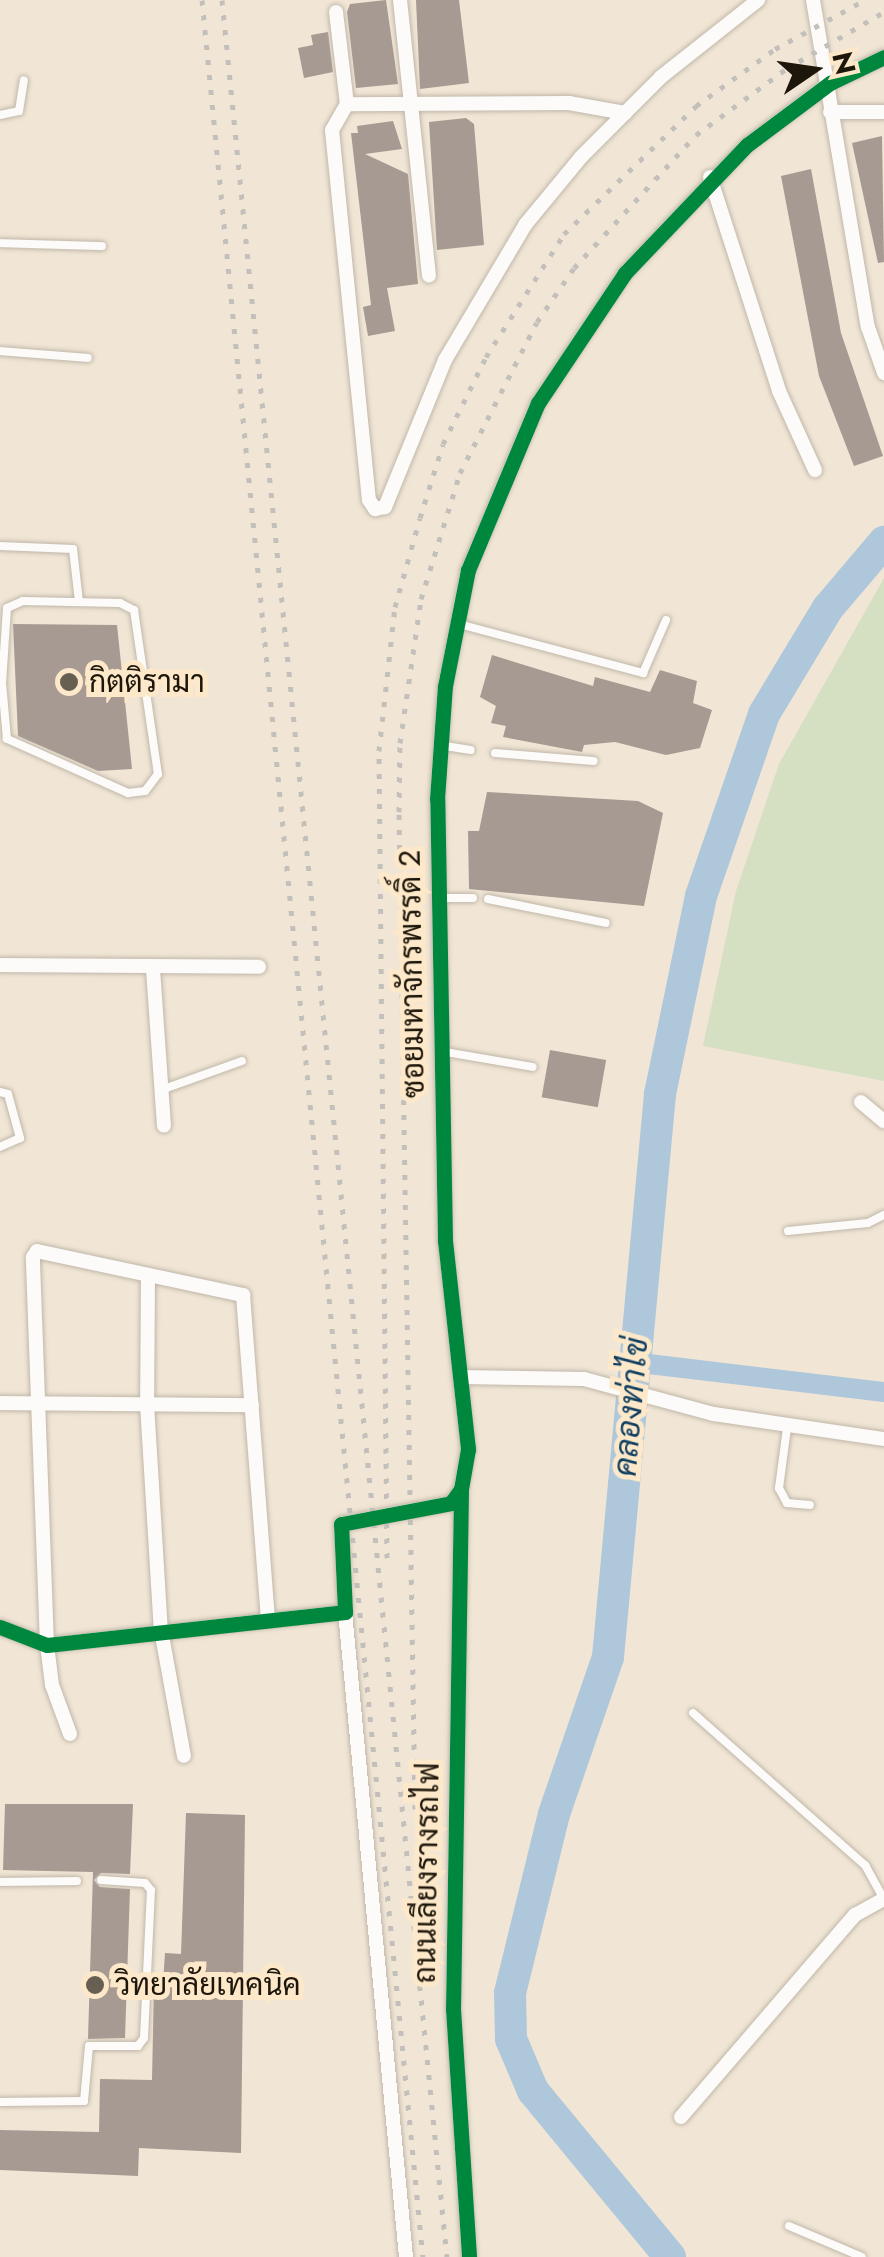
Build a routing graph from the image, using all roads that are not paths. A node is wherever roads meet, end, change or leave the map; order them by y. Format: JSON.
{"nodes":[{"id":1,"x":400,"y":0,"type":"edge"},
{"id":2,"x":758,"y":0,"type":"edge"},
{"id":3,"x":813,"y":0,"type":"edge"},
{"id":4,"x":336,"y":12,"type":"dead end"},
{"id":5,"x":884,"y":57,"type":"edge"},
{"id":6,"x":24,"y":80,"type":"dead end"},
{"id":7,"x":830,"y":83,"type":"junction"},
{"id":8,"x":411,"y":100,"type":"junction"},
{"id":9,"x":346,"y":104,"type":"junction"},
{"id":10,"x":830,"y":112,"type":"junction"},
{"id":11,"x":884,"y":112,"type":"edge"},
{"id":12,"x":625,"y":113,"type":"junction"},
{"id":13,"x":0,"y":116,"type":"edge"},
{"id":14,"x":710,"y":177,"type":"junction"},
{"id":15,"x":0,"y":243,"type":"edge"},
{"id":16,"x":102,"y":246,"type":"dead end"},
{"id":17,"x":429,"y":275,"type":"dead end"},
{"id":18,"x":0,"y":350,"type":"edge"},
{"id":19,"x":88,"y":358,"type":"dead end"},
{"id":20,"x":884,"y":374,"type":"edge"},
{"id":21,"x":816,"y":470,"type":"dead end"},
{"id":22,"x":0,"y":546,"type":"edge"},
{"id":23,"x":79,"y":602,"type":"junction"},
{"id":24,"x":666,"y":620,"type":"dead end"},
{"id":25,"x":455,"y":624,"type":"junction"},
{"id":26,"x":2,"y":662,"type":"edge"},
{"id":27,"x":439,"y":745,"type":"junction"},
{"id":28,"x":471,"y":750,"type":"dead end"},
{"id":29,"x":494,"y":753,"type":"dead end"},
{"id":30,"x":594,"y":761,"type":"dead end"},
{"id":31,"x":438,"y":898,"type":"junction"},
{"id":32,"x":474,"y":898,"type":"dead end"},
{"id":33,"x":488,"y":899,"type":"dead end"},
{"id":34,"x":606,"y":923,"type":"dead end"},
{"id":35,"x":0,"y":965,"type":"edge"},
{"id":36,"x":259,"y":967,"type":"dead end"},
{"id":37,"x":153,"y":969,"type":"junction"},
{"id":38,"x":440,"y":1051,"type":"junction"},
{"id":39,"x":242,"y":1061,"type":"dead end"},
{"id":40,"x":533,"y":1068,"type":"dead end"},
{"id":41,"x":161,"y":1090,"type":"junction"},
{"id":42,"x":0,"y":1092,"type":"edge"},
{"id":43,"x":861,"y":1102,"type":"dead end"},
{"id":44,"x":884,"y":1121,"type":"edge"},
{"id":45,"x":164,"y":1126,"type":"dead end"},
{"id":46,"x":0,"y":1147,"type":"edge"},
{"id":47,"x":884,"y":1215,"type":"edge"},
{"id":48,"x":788,"y":1231,"type":"dead end"},
{"id":49,"x":148,"y":1275,"type":"junction"},
{"id":50,"x":460,"y":1377,"type":"junction"},
{"id":51,"x":0,"y":1403,"type":"edge"},
{"id":52,"x":38,"y":1403,"type":"junction"},
{"id":53,"x":147,"y":1404,"type":"junction"},
{"id":54,"x":252,"y":1405,"type":"junction"},
{"id":55,"x":787,"y":1428,"type":"junction"},
{"id":56,"x":884,"y":1439,"type":"edge"},
{"id":57,"x":461,"y":1489,"type":"junction"},
{"id":58,"x":810,"y":1505,"type":"dead end"},
{"id":59,"x":345,"y":1612,"type":"junction"},
{"id":60,"x":268,"y":1619,"type":"junction"},
{"id":61,"x":0,"y":1627,"type":"edge"},
{"id":62,"x":161,"y":1630,"type":"junction"},
{"id":63,"x":47,"y":1645,"type":"junction"},
{"id":64,"x":694,"y":1714,"type":"dead end"},
{"id":65,"x":70,"y":1734,"type":"dead end"},
{"id":66,"x":184,"y":1756,"type":"dead end"},
{"id":67,"x":101,"y":1880,"type":"dead end"},
{"id":68,"x":77,"y":1881,"type":"dead end"},
{"id":69,"x":0,"y":1882,"type":"edge"},
{"id":70,"x":884,"y":1898,"type":"edge"},
{"id":71,"x":0,"y":2102,"type":"edge"},
{"id":72,"x":681,"y":2117,"type":"dead end"},
{"id":73,"x":790,"y":2226,"type":"dead end"},
{"id":74,"x":406,"y":2257,"type":"edge"},
{"id":75,"x":469,"y":2257,"type":"edge"},
{"id":76,"x":862,"y":2257,"type":"edge"}],
"edges":[{"from":1,"to":8,"type":"street"},
{"from":2,"to":12,"type":"street"},
{"from":3,"to":7,"type":"street"},
{"from":4,"to":9,"type":"street"},
{"from":5,"to":7,"type":"street","name":"ซอยมหาจักรพรรดิ์ 2"},
{"from":6,"to":13,"type":"lane"},
{"from":7,"to":10,"type":"street"},
{"from":7,"to":14,"type":"street","name":"ซอยมหาจักรพรรดิ์ 2"},
{"from":8,"to":9,"type":"street"},
{"from":8,"to":12,"type":"street"},
{"from":8,"to":17,"type":"street"},
{"from":9,"to":12,"type":"street"},
{"from":10,"to":11,"type":"street"},
{"from":10,"to":20,"type":"street"},
{"from":14,"to":21,"type":"street"},
{"from":14,"to":25,"type":"street","name":"ซอยมหาจักรพรรดิ์ 2"},
{"from":15,"to":16,"type":"lane"},
{"from":18,"to":19,"type":"lane"},
{"from":22,"to":23,"type":"lane"},
{"from":23,"to":26,"type":"lane"},
{"from":23,"to":26,"type":"lane"},
{"from":24,"to":25,"type":"lane"},
{"from":25,"to":27,"type":"street","name":"ซอยมหาจักรพรรดิ์ 2"},
{"from":27,"to":28,"type":"lane"},
{"from":27,"to":31,"type":"street","name":"ซอยมหาจักรพรรดิ์ 2"},
{"from":29,"to":30,"type":"lane"},
{"from":31,"to":32,"type":"lane"},
{"from":31,"to":38,"type":"street","name":"ซอยมหาจักรพรรดิ์ 2"},
{"from":33,"to":34,"type":"lane"},
{"from":35,"to":37,"type":"street"},
{"from":36,"to":37,"type":"street"},
{"from":37,"to":41,"type":"street"},
{"from":38,"to":40,"type":"lane"},
{"from":38,"to":50,"type":"street","name":"ซอยมหาจักรพรรดิ์ 2"},
{"from":39,"to":41,"type":"lane"},
{"from":41,"to":45,"type":"street"},
{"from":42,"to":46,"type":"lane"},
{"from":43,"to":44,"type":"street"},
{"from":47,"to":48,"type":"lane"},
{"from":49,"to":52,"type":"street"},
{"from":49,"to":53,"type":"street"},
{"from":49,"to":54,"type":"street"},
{"from":50,"to":55,"type":"street"},
{"from":50,"to":57,"type":"street","name":"ซอยมหาจักรพรรดิ์ 2"},
{"from":51,"to":52,"type":"street"},
{"from":52,"to":53,"type":"street"},
{"from":52,"to":63,"type":"street"},
{"from":53,"to":54,"type":"street"},
{"from":53,"to":62,"type":"street"},
{"from":54,"to":60,"type":"street"},
{"from":55,"to":56,"type":"street"},
{"from":55,"to":58,"type":"lane"},
{"from":57,"to":59,"type":"street"},
{"from":57,"to":75,"type":"street","name":"ถนนเลียงรางรถไฟ"},
{"from":59,"to":60,"type":"street"},
{"from":59,"to":74,"type":"street","name":"ถนนเลียงรางรถไฟ"},
{"from":60,"to":62,"type":"street"},
{"from":61,"to":63,"type":"street"},
{"from":62,"to":63,"type":"street"},
{"from":62,"to":66,"type":"street"},
{"from":63,"to":65,"type":"street"},
{"from":64,"to":70,"type":"lane"},
{"from":67,"to":71,"type":"lane"},
{"from":68,"to":69,"type":"lane"},
{"from":70,"to":72,"type":"street"},
{"from":73,"to":76,"type":"lane"}]}
